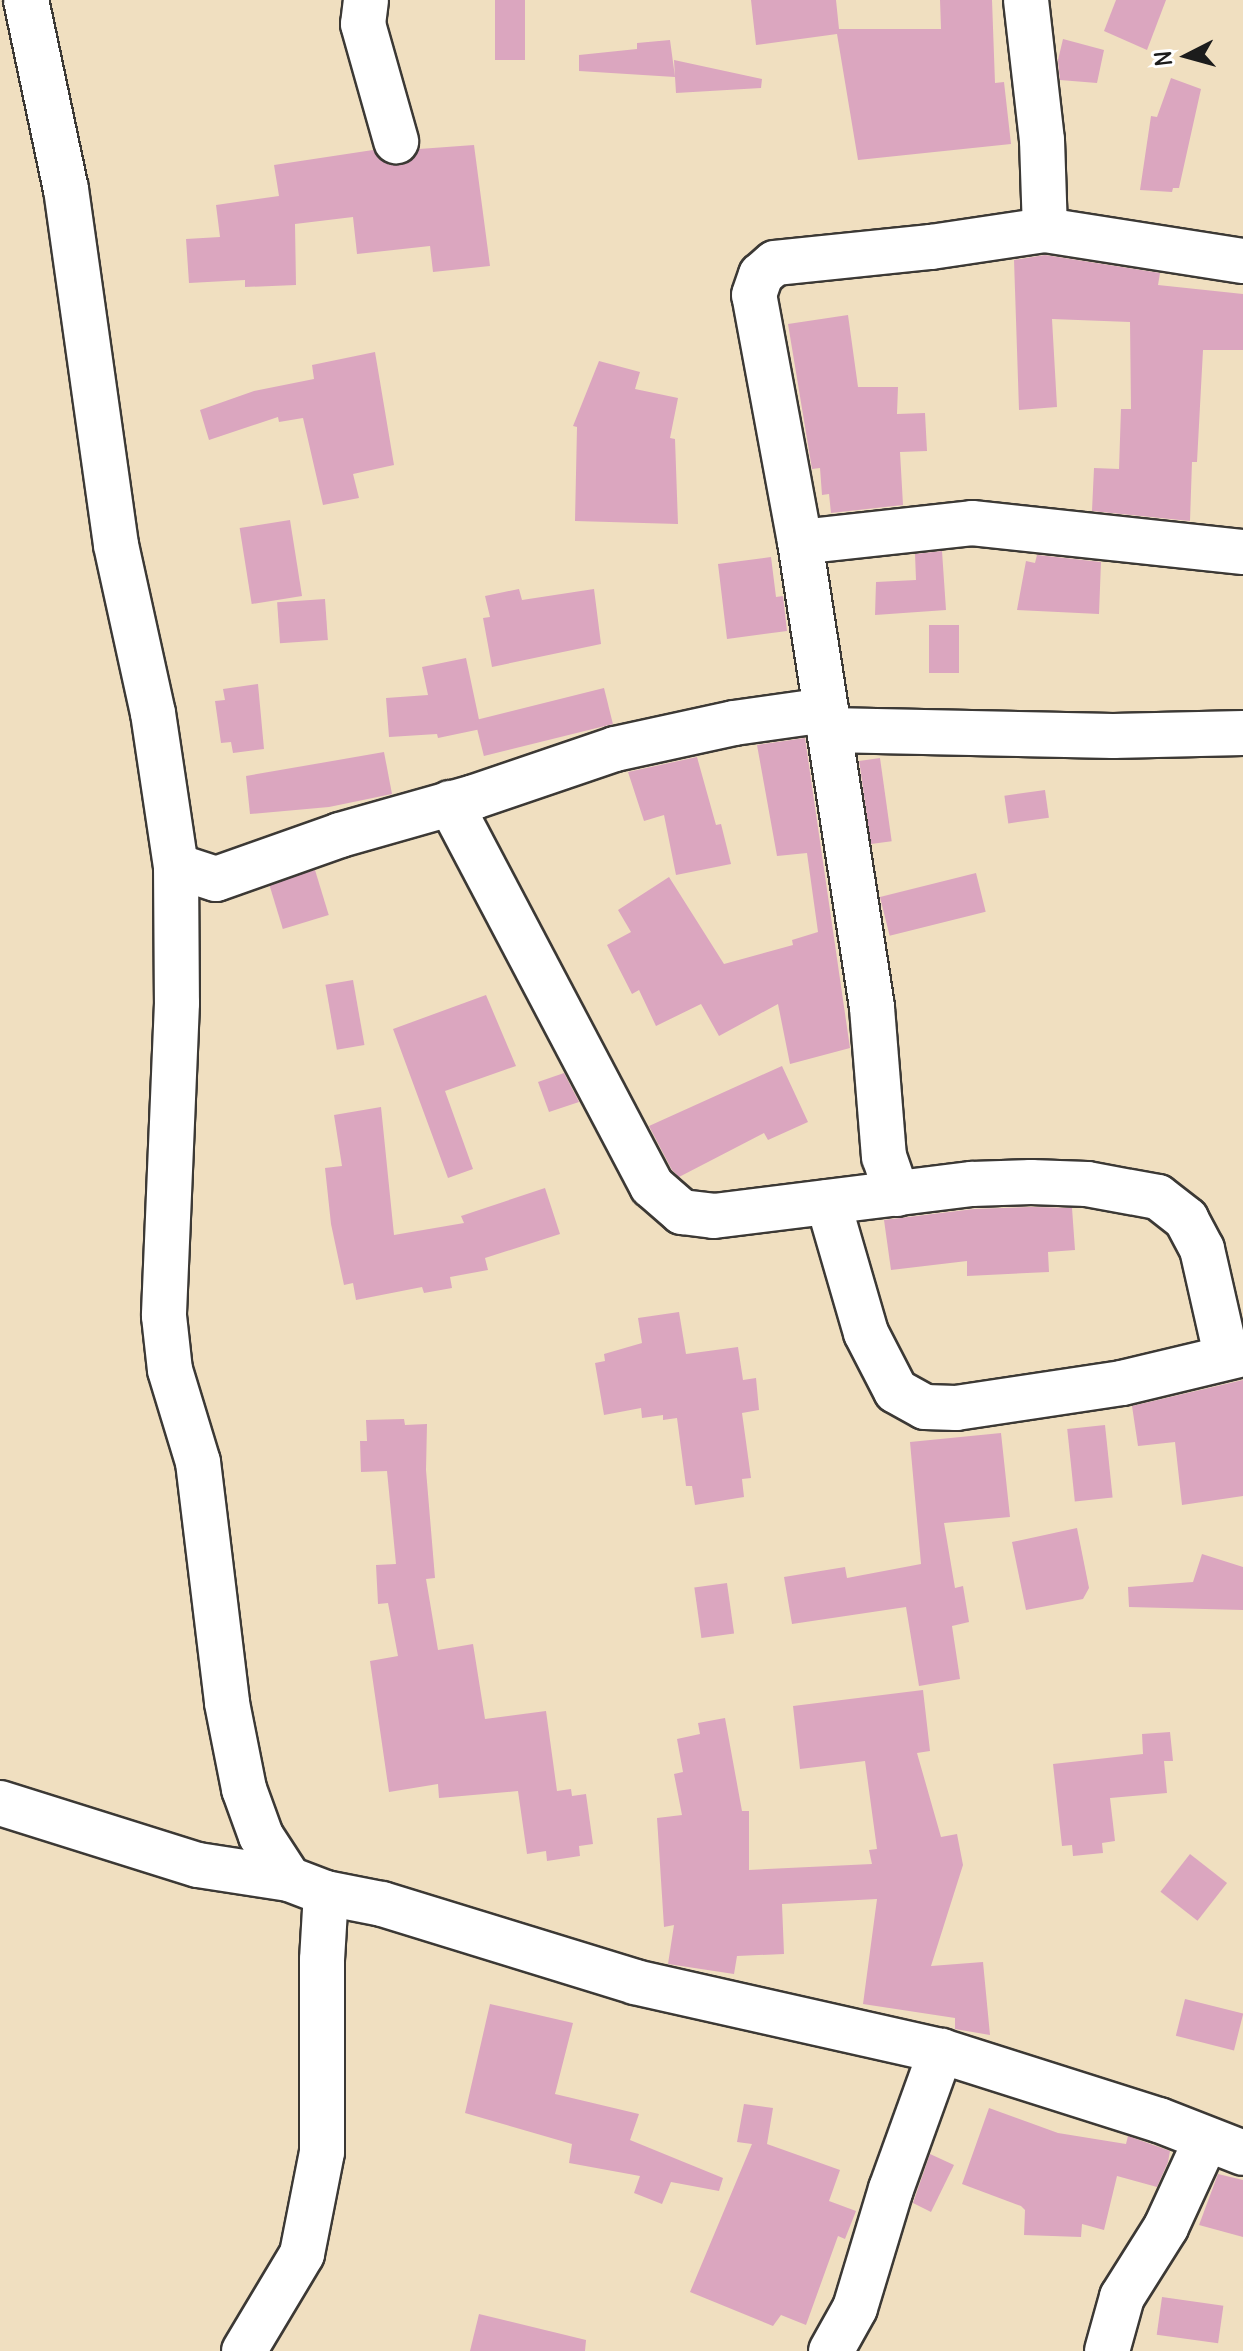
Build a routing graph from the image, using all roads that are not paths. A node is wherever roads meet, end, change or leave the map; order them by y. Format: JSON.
{"nodes":[{"id":1,"x":26,"y":0,"type":"edge"},
{"id":2,"x":366,"y":0,"type":"edge"},
{"id":3,"x":1026,"y":0,"type":"edge"},
{"id":4,"x":396,"y":141,"type":"dead end"},
{"id":5,"x":1045,"y":230,"type":"junction"},
{"id":6,"x":1243,"y":261,"type":"edge"},
{"id":7,"x":800,"y":542,"type":"junction"},
{"id":8,"x":1243,"y":552,"type":"edge"},
{"id":9,"x":827,"y":720,"type":"junction"},
{"id":10,"x":1243,"y":733,"type":"edge"},
{"id":11,"x":450,"y":803,"type":"junction"},
{"id":12,"x":176,"y":866,"type":"junction"},
{"id":13,"x":897,"y":1194,"type":"junction"},
{"id":14,"x":828,"y":1202,"type":"junction"},
{"id":15,"x":1234,"y":1355,"type":"edge"},
{"id":16,"x":0,"y":1803,"type":"edge"},
{"id":17,"x":308,"y":1886,"type":"junction"},
{"id":18,"x":941,"y":2051,"type":"junction"},
{"id":19,"x":1224,"y":2147,"type":"edge"},
{"id":20,"x":244,"y":2351,"type":"edge"},
{"id":21,"x":831,"y":2351,"type":"edge"},
{"id":22,"x":1107,"y":2351,"type":"edge"}],
"edges":[{"from":1,"to":12,"type":"street"},
{"from":2,"to":4,"type":"street"},
{"from":3,"to":5,"type":"street"},
{"from":5,"to":6,"type":"street"},
{"from":5,"to":7,"type":"street"},
{"from":7,"to":8,"type":"street"},
{"from":7,"to":9,"type":"street"},
{"from":9,"to":10,"type":"street"},
{"from":9,"to":11,"type":"street"},
{"from":9,"to":13,"type":"street"},
{"from":11,"to":12,"type":"street"},
{"from":11,"to":14,"type":"street"},
{"from":12,"to":17,"type":"street"},
{"from":13,"to":14,"type":"street"},
{"from":13,"to":15,"type":"street"},
{"from":14,"to":15,"type":"street"},
{"from":16,"to":17,"type":"street"},
{"from":17,"to":18,"type":"street"},
{"from":17,"to":20,"type":"street"},
{"from":18,"to":19,"type":"street"},
{"from":18,"to":21,"type":"street"},
{"from":19,"to":22,"type":"street"}]}
